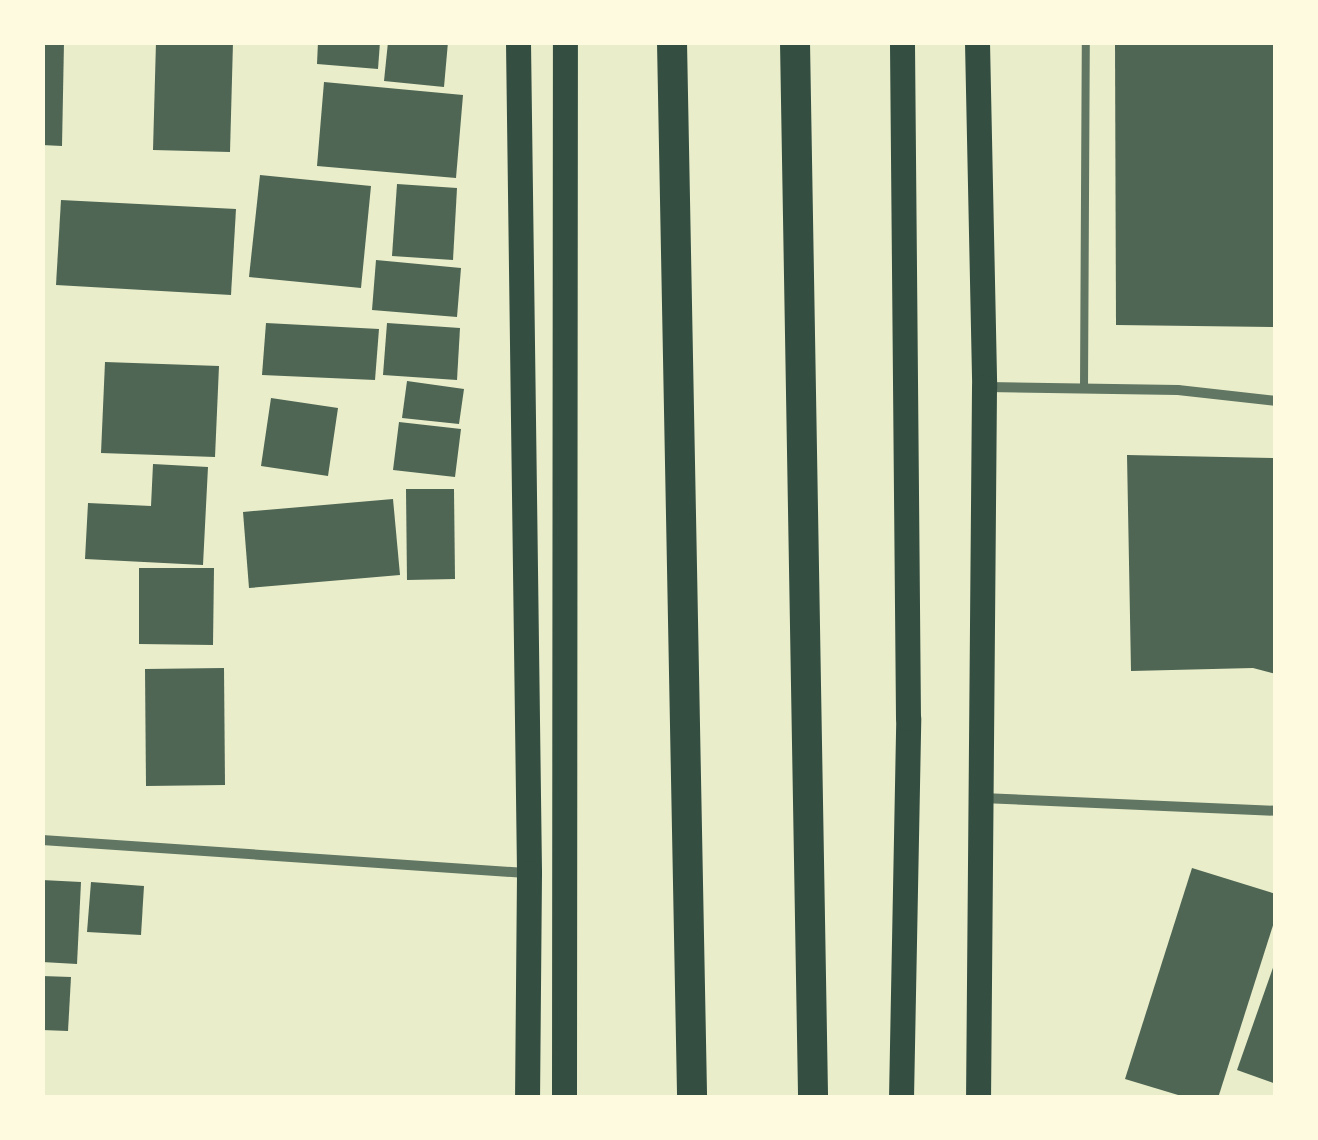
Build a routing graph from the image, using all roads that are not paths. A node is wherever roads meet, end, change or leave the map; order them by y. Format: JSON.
{"nodes":[{"id":1,"x":518,"y":42,"type":"edge"},
{"id":2,"x":566,"y":42,"type":"edge"},
{"id":3,"x":672,"y":42,"type":"edge"},
{"id":4,"x":795,"y":42,"type":"edge"},
{"id":5,"x":902,"y":42,"type":"edge"},
{"id":6,"x":977,"y":42,"type":"edge"},
{"id":7,"x":1086,"y":42,"type":"edge"},
{"id":8,"x":984,"y":387,"type":"junction"},
{"id":9,"x":1084,"y":388,"type":"junction"},
{"id":10,"x":1276,"y":401,"type":"edge"},
{"id":11,"x":978,"y":798,"type":"junction"},
{"id":12,"x":1276,"y":810,"type":"edge"},
{"id":13,"x":42,"y":840,"type":"edge"},
{"id":14,"x":529,"y":872,"type":"junction"},
{"id":15,"x":526,"y":1098,"type":"edge"},
{"id":16,"x":564,"y":1098,"type":"edge"},
{"id":17,"x":692,"y":1098,"type":"edge"},
{"id":18,"x":813,"y":1098,"type":"edge"},
{"id":19,"x":901,"y":1098,"type":"edge"},
{"id":20,"x":978,"y":1098,"type":"edge"}],
"edges":[{"from":1,"to":14,"type":"main road"},
{"from":2,"to":16,"type":"main road"},
{"from":3,"to":17,"type":"highway"},
{"from":4,"to":18,"type":"highway"},
{"from":5,"to":19,"type":"main road"},
{"from":6,"to":8,"type":"main road"},
{"from":7,"to":9,"type":"lane"},
{"from":8,"to":9,"type":"street"},
{"from":8,"to":11,"type":"main road"},
{"from":9,"to":10,"type":"street"},
{"from":11,"to":12,"type":"street"},
{"from":11,"to":20,"type":"main road"},
{"from":13,"to":14,"type":"street"},
{"from":14,"to":15,"type":"main road"}]}
